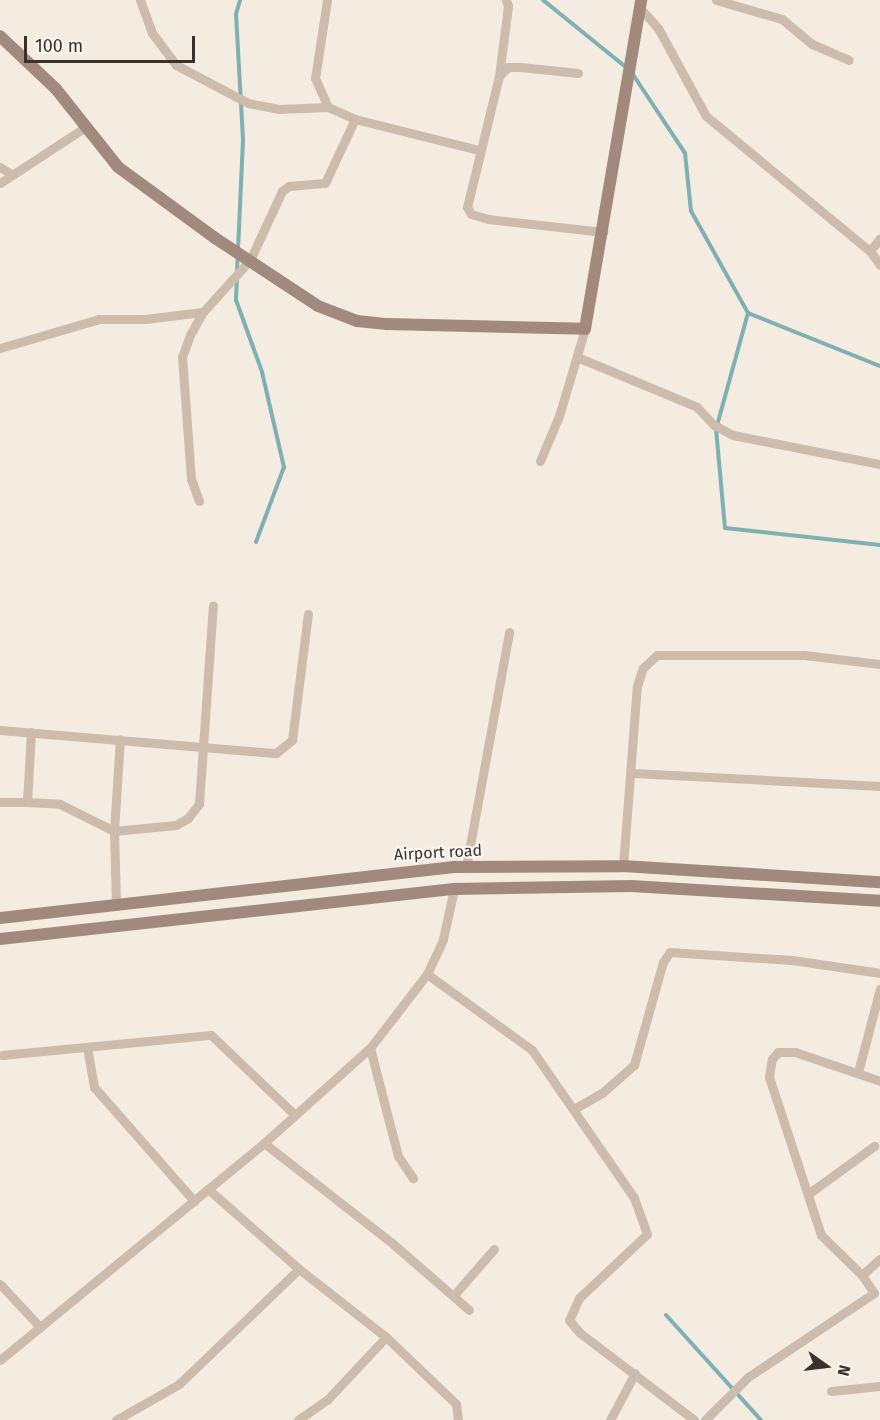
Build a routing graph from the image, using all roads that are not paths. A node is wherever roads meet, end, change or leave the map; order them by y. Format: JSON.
{"nodes":[{"id":1,"x":140,"y":0,"type":"edge"},
{"id":2,"x":327,"y":0,"type":"edge"},
{"id":3,"x":506,"y":0,"type":"edge"},
{"id":4,"x":716,"y":0,"type":"edge"},
{"id":5,"x":640,"y":4,"type":"edge"},
{"id":6,"x":0,"y":36,"type":"edge"},
{"id":7,"x":849,"y":60,"type":"dead end"},
{"id":8,"x":578,"y":73,"type":"dead end"},
{"id":9,"x":499,"y":76,"type":"junction"},
{"id":10,"x":328,"y":106,"type":"junction"},
{"id":11,"x":355,"y":119,"type":"junction"},
{"id":12,"x":87,"y":126,"type":"junction"},
{"id":13,"x":478,"y":150,"type":"junction"},
{"id":14,"x":0,"y":167,"type":"edge"},
{"id":15,"x":13,"y":175,"type":"junction"},
{"id":16,"x":0,"y":183,"type":"edge"},
{"id":17,"x":603,"y":232,"type":"junction"},
{"id":18,"x":880,"y":237,"type":"edge"},
{"id":19,"x":870,"y":251,"type":"junction"},
{"id":20,"x":249,"y":260,"type":"junction"},
{"id":21,"x":880,"y":266,"type":"edge"},
{"id":22,"x":203,"y":312,"type":"junction"},
{"id":23,"x":585,"y":328,"type":"junction"},
{"id":24,"x":0,"y":348,"type":"edge"},
{"id":25,"x":577,"y":357,"type":"junction"},
{"id":26,"x":540,"y":461,"type":"dead end"},
{"id":27,"x":880,"y":464,"type":"edge"},
{"id":28,"x":199,"y":501,"type":"dead end"},
{"id":29,"x":213,"y":605,"type":"dead end"},
{"id":30,"x":308,"y":614,"type":"dead end"},
{"id":31,"x":509,"y":632,"type":"dead end"},
{"id":32,"x":880,"y":664,"type":"edge"},
{"id":33,"x":0,"y":730,"type":"edge"},
{"id":34,"x":31,"y":732,"type":"junction"},
{"id":35,"x":120,"y":739,"type":"junction"},
{"id":36,"x":202,"y":746,"type":"junction"},
{"id":37,"x":633,"y":773,"type":"junction"},
{"id":38,"x":880,"y":786,"type":"edge"},
{"id":39,"x":0,"y":802,"type":"edge"},
{"id":40,"x":27,"y":802,"type":"junction"},
{"id":41,"x":114,"y":831,"type":"junction"},
{"id":42,"x":623,"y":866,"type":"junction"},
{"id":43,"x":466,"y":867,"type":"junction"},
{"id":44,"x":880,"y":882,"type":"edge"},
{"id":45,"x":454,"y":889,"type":"junction"},
{"id":46,"x":240,"y":893,"type":"junction"},
{"id":47,"x":880,"y":901,"type":"edge"},
{"id":48,"x":116,"y":905,"type":"junction"},
{"id":49,"x":241,"y":912,"type":"junction"},
{"id":50,"x":0,"y":918,"type":"edge"},
{"id":51,"x":0,"y":939,"type":"edge"},
{"id":52,"x":880,"y":973,"type":"edge"},
{"id":53,"x":427,"y":974,"type":"junction"},
{"id":54,"x":880,"y":989,"type":"edge"},
{"id":55,"x":87,"y":1047,"type":"junction"},
{"id":56,"x":370,"y":1048,"type":"junction"},
{"id":57,"x":2,"y":1055,"type":"dead end"},
{"id":58,"x":858,"y":1072,"type":"junction"},
{"id":59,"x":880,"y":1080,"type":"edge"},
{"id":60,"x":574,"y":1109,"type":"junction"},
{"id":61,"x":295,"y":1115,"type":"junction"},
{"id":62,"x":264,"y":1143,"type":"junction"},
{"id":63,"x":874,"y":1146,"type":"dead end"},
{"id":64,"x":413,"y":1178,"type":"dead end"},
{"id":65,"x":208,"y":1189,"type":"junction"},
{"id":66,"x":808,"y":1194,"type":"junction"},
{"id":67,"x":194,"y":1201,"type":"junction"},
{"id":68,"x":494,"y":1249,"type":"dead end"},
{"id":69,"x":880,"y":1259,"type":"edge"},
{"id":70,"x":299,"y":1269,"type":"junction"},
{"id":71,"x":862,"y":1275,"type":"junction"},
{"id":72,"x":0,"y":1284,"type":"edge"},
{"id":73,"x":454,"y":1294,"type":"junction"},
{"id":74,"x":469,"y":1310,"type":"dead end"},
{"id":75,"x":40,"y":1327,"type":"junction"},
{"id":76,"x":386,"y":1337,"type":"junction"},
{"id":77,"x":0,"y":1360,"type":"edge"},
{"id":78,"x":635,"y":1373,"type":"junction"},
{"id":79,"x":880,"y":1386,"type":"edge"},
{"id":80,"x":831,"y":1391,"type":"dead end"},
{"id":81,"x":116,"y":1420,"type":"edge"},
{"id":82,"x":298,"y":1420,"type":"edge"},
{"id":83,"x":458,"y":1420,"type":"edge"},
{"id":84,"x":610,"y":1420,"type":"edge"},
{"id":85,"x":694,"y":1420,"type":"edge"},
{"id":86,"x":705,"y":1420,"type":"edge"}],
"edges":[{"from":1,"to":10,"type":"street"},
{"from":2,"to":10,"type":"street"},
{"from":3,"to":9,"type":"street"},
{"from":4,"to":7,"type":"street"},
{"from":5,"to":17,"type":"main road"},
{"from":5,"to":19,"type":"street"},
{"from":6,"to":12,"type":"main road"},
{"from":8,"to":9,"type":"street"},
{"from":9,"to":13,"type":"street"},
{"from":10,"to":11,"type":"street"},
{"from":11,"to":13,"type":"street"},
{"from":11,"to":20,"type":"street"},
{"from":12,"to":15,"type":"street"},
{"from":12,"to":20,"type":"main road"},
{"from":13,"to":17,"type":"street"},
{"from":14,"to":15,"type":"street"},
{"from":15,"to":16,"type":"street"},
{"from":17,"to":23,"type":"main road"},
{"from":18,"to":19,"type":"street"},
{"from":19,"to":21,"type":"street"},
{"from":20,"to":22,"type":"street"},
{"from":20,"to":23,"type":"main road"},
{"from":22,"to":24,"type":"street"},
{"from":22,"to":28,"type":"street"},
{"from":23,"to":25,"type":"street"},
{"from":25,"to":26,"type":"street"},
{"from":25,"to":27,"type":"street"},
{"from":29,"to":36,"type":"street"},
{"from":30,"to":36,"type":"street"},
{"from":31,"to":43,"type":"street"},
{"from":32,"to":37,"type":"street"},
{"from":33,"to":34,"type":"street"},
{"from":34,"to":35,"type":"street"},
{"from":34,"to":40,"type":"street"},
{"from":35,"to":36,"type":"street"},
{"from":35,"to":41,"type":"street"},
{"from":36,"to":41,"type":"street"},
{"from":37,"to":38,"type":"street"},
{"from":37,"to":42,"type":"street"},
{"from":39,"to":40,"type":"street"},
{"from":40,"to":41,"type":"street"},
{"from":41,"to":48,"type":"street"},
{"from":42,"to":43,"type":"main road","name":"Airport road"},
{"from":42,"to":44,"type":"main road","name":"Airport road"},
{"from":43,"to":46,"type":"main road","name":"Airport road"},
{"from":45,"to":47,"type":"main road"},
{"from":45,"to":49,"type":"main road"},
{"from":45,"to":53,"type":"street"},
{"from":46,"to":48,"type":"main road","name":"Airport road"},
{"from":46,"to":49,"type":"main road"},
{"from":48,"to":50,"type":"main road","name":"Airport road"},
{"from":49,"to":51,"type":"main road"},
{"from":52,"to":60,"type":"street"},
{"from":53,"to":56,"type":"street"},
{"from":53,"to":60,"type":"street"},
{"from":54,"to":58,"type":"street"},
{"from":55,"to":57,"type":"street"},
{"from":55,"to":61,"type":"street"},
{"from":55,"to":67,"type":"street"},
{"from":56,"to":61,"type":"street"},
{"from":56,"to":64,"type":"street"},
{"from":58,"to":59,"type":"street"},
{"from":58,"to":66,"type":"street"},
{"from":60,"to":78,"type":"street"},
{"from":61,"to":62,"type":"street"},
{"from":62,"to":65,"type":"street"},
{"from":62,"to":73,"type":"street"},
{"from":63,"to":66,"type":"street"},
{"from":65,"to":67,"type":"street"},
{"from":65,"to":70,"type":"street"},
{"from":66,"to":71,"type":"street"},
{"from":67,"to":75,"type":"street"},
{"from":68,"to":73,"type":"street"},
{"from":69,"to":71,"type":"street"},
{"from":70,"to":76,"type":"street"},
{"from":70,"to":81,"type":"street"},
{"from":71,"to":86,"type":"street"},
{"from":72,"to":75,"type":"street"},
{"from":73,"to":74,"type":"street"},
{"from":75,"to":77,"type":"street"},
{"from":76,"to":82,"type":"street"},
{"from":76,"to":83,"type":"street"},
{"from":78,"to":84,"type":"street"},
{"from":78,"to":85,"type":"street"},
{"from":79,"to":80,"type":"street"}]}
